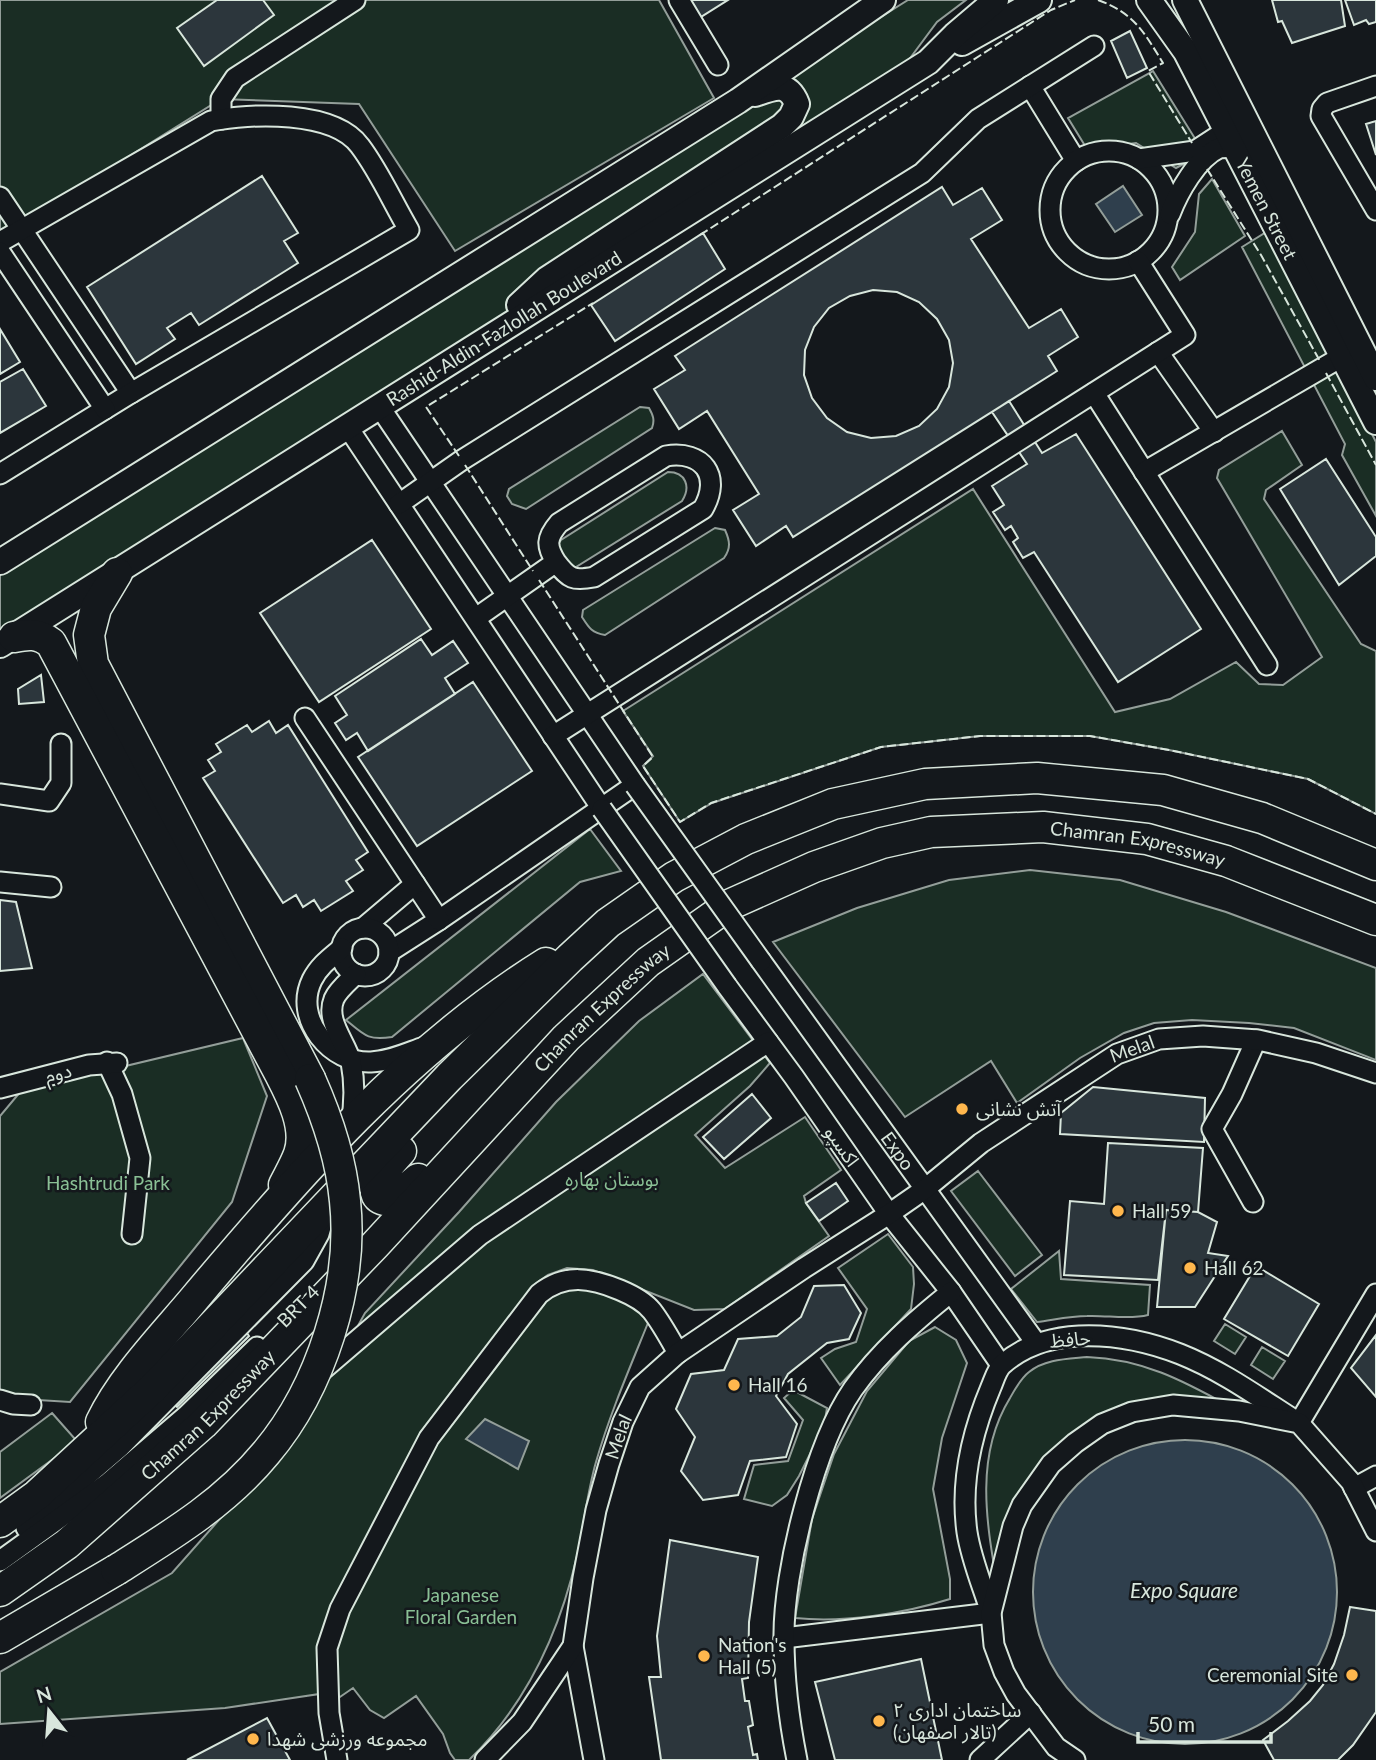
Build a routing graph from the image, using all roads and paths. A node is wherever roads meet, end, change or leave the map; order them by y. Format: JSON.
{"nodes":[{"id":1,"x":355,"y":0,"type":"edge"},
{"id":2,"x":679,"y":0,"type":"edge"},
{"id":3,"x":883,"y":0,"type":"edge"},
{"id":4,"x":996,"y":0,"type":"edge"},
{"id":5,"x":1039,"y":0,"type":"edge"},
{"id":6,"x":1149,"y":0,"type":"edge"},
{"id":7,"x":1185,"y":0,"type":"edge"},
{"id":8,"x":1094,"y":46,"type":"dead end"},
{"id":9,"x":928,"y":62,"type":"junction"},
{"id":10,"x":718,"y":65,"type":"dead end"},
{"id":11,"x":1030,"y":86,"type":"junction"},
{"id":12,"x":1376,"y":86,"type":"edge"},
{"id":13,"x":738,"y":101,"type":"junction"},
{"id":14,"x":221,"y":119,"type":"junction"},
{"id":15,"x":1231,"y":137,"type":"junction"},
{"id":16,"x":1139,"y":159,"type":"junction"},
{"id":17,"x":1076,"y":161,"type":"junction"},
{"id":18,"x":0,"y":197,"type":"edge"},
{"id":19,"x":1376,"y":210,"type":"edge"},
{"id":20,"x":1168,"y":218,"type":"junction"},
{"id":21,"x":21,"y":229,"type":"junction"},
{"id":22,"x":0,"y":242,"type":"edge"},
{"id":23,"x":0,"y":252,"type":"edge"},
{"id":24,"x":1138,"y":261,"type":"junction"},
{"id":25,"x":6,"y":275,"type":"edge"},
{"id":26,"x":478,"y":344,"type":"junction"},
{"id":27,"x":1158,"y":352,"type":"junction"},
{"id":28,"x":1343,"y":356,"type":"junction"},
{"id":29,"x":1376,"y":378,"type":"edge"},
{"id":30,"x":131,"y":393,"type":"junction"},
{"id":31,"x":1094,"y":393,"type":"junction"},
{"id":32,"x":379,"y":406,"type":"junction"},
{"id":33,"x":105,"y":409,"type":"junction"},
{"id":34,"x":1376,"y":422,"type":"edge"},
{"id":35,"x":347,"y":426,"type":"junction"},
{"id":36,"x":1214,"y":432,"type":"junction"},
{"id":37,"x":1144,"y":472,"type":"junction"},
{"id":38,"x":0,"y":474,"type":"edge"},
{"id":39,"x":430,"y":482,"type":"junction"},
{"id":40,"x":399,"y":504,"type":"junction"},
{"id":41,"x":0,"y":562,"type":"edge"},
{"id":42,"x":556,"y":562,"type":"junction"},
{"id":43,"x":117,"y":573,"type":"junction"},
{"id":44,"x":507,"y":596,"type":"junction"},
{"id":45,"x":476,"y":618,"type":"junction"},
{"id":46,"x":7,"y":641,"type":"edge"},
{"id":47,"x":1267,"y":665,"type":"dead end"},
{"id":48,"x":587,"y":715,"type":"junction"},
{"id":49,"x":305,"y":718,"type":"dead end"},
{"id":50,"x":553,"y":736,"type":"junction"},
{"id":51,"x":61,"y":744,"type":"dead end"},
{"id":52,"x":635,"y":785,"type":"junction"},
{"id":53,"x":0,"y":794,"type":"edge"},
{"id":54,"x":602,"y":809,"type":"junction"},
{"id":55,"x":1368,"y":860,"type":"edge"},
{"id":56,"x":0,"y":882,"type":"edge"},
{"id":57,"x":415,"y":884,"type":"junction"},
{"id":58,"x":51,"y":887,"type":"dead end"},
{"id":59,"x":439,"y":920,"type":"junction"},
{"id":60,"x":1376,"y":920,"type":"edge"},
{"id":61,"x":608,"y":923,"type":"junction"},
{"id":62,"x":363,"y":928,"type":"junction"},
{"id":63,"x":342,"y":948,"type":"junction"},
{"id":64,"x":389,"y":952,"type":"junction"},
{"id":65,"x":356,"y":974,"type":"junction"},
{"id":66,"x":1256,"y":1040,"type":"junction"},
{"id":67,"x":768,"y":1042,"type":"junction"},
{"id":68,"x":435,"y":1043,"type":"junction"},
{"id":69,"x":350,"y":1058,"type":"junction"},
{"id":70,"x":1376,"y":1073,"type":"edge"},
{"id":71,"x":449,"y":1077,"type":"junction"},
{"id":72,"x":0,"y":1088,"type":"edge"},
{"id":73,"x":498,"y":1113,"type":"junction"},
{"id":74,"x":351,"y":1124,"type":"junction"},
{"id":75,"x":925,"y":1189,"type":"junction"},
{"id":76,"x":1253,"y":1202,"type":"dead end"},
{"id":77,"x":327,"y":1205,"type":"junction"},
{"id":78,"x":272,"y":1208,"type":"junction"},
{"id":79,"x":889,"y":1214,"type":"junction"},
{"id":80,"x":132,"y":1234,"type":"dead end"},
{"id":81,"x":375,"y":1245,"type":"junction"},
{"id":82,"x":951,"y":1292,"type":"junction"},
{"id":83,"x":1376,"y":1294,"type":"edge"},
{"id":84,"x":1036,"y":1343,"type":"junction"},
{"id":85,"x":678,"y":1353,"type":"junction"},
{"id":86,"x":1001,"y":1365,"type":"junction"},
{"id":87,"x":0,"y":1400,"type":"edge"},
{"id":88,"x":283,"y":1403,"type":"dead end"},
{"id":89,"x":31,"y":1405,"type":"dead end"},
{"id":90,"x":1299,"y":1423,"type":"junction"},
{"id":91,"x":91,"y":1446,"type":"junction"},
{"id":92,"x":1376,"y":1476,"type":"edge"},
{"id":93,"x":1354,"y":1488,"type":"junction"},
{"id":94,"x":0,"y":1522,"type":"edge"},
{"id":95,"x":1376,"y":1531,"type":"edge"},
{"id":96,"x":0,"y":1548,"type":"edge"},
{"id":97,"x":0,"y":1561,"type":"edge"},
{"id":98,"x":0,"y":1591,"type":"edge"},
{"id":99,"x":991,"y":1613,"type":"junction"},
{"id":100,"x":0,"y":1638,"type":"edge"},
{"id":101,"x":784,"y":1638,"type":"junction"},
{"id":102,"x":573,"y":1646,"type":"junction"},
{"id":103,"x":1031,"y":1713,"type":"junction"},
{"id":104,"x":1049,"y":1753,"type":"edge"},
{"id":105,"x":337,"y":1760,"type":"edge"},
{"id":106,"x":485,"y":1760,"type":"edge"},
{"id":107,"x":594,"y":1760,"type":"edge"},
{"id":108,"x":797,"y":1760,"type":"edge"},
{"id":109,"x":980,"y":1760,"type":"edge"},
{"id":110,"x":1075,"y":1760,"type":"edge"}],
"edges":[{"from":1,"to":14,"type":"street"},
{"from":2,"to":10,"type":"street"},
{"from":3,"to":13,"type":"main road"},
{"from":4,"to":9,"type":"main road","name":"Rashid-Aldin-Fazlollah Boulevard"},
{"from":5,"to":9,"type":"main road"},
{"from":6,"to":15,"type":"main road","name":"Yemen Street"},
{"from":7,"to":29,"type":"main road","name":"Yemen Street"},
{"from":8,"to":11,"type":"street"},
{"from":9,"to":26,"type":"main road","name":"Rashid-Aldin-Fazlollah Boulevard"},
{"from":11,"to":17,"type":"street"},
{"from":11,"to":39,"type":"street"},
{"from":12,"to":19,"type":"street"},
{"from":13,"to":26,"type":"main road"},
{"from":13,"to":41,"type":"main road"},
{"from":14,"to":21,"type":"street"},
{"from":14,"to":30,"type":"street"},
{"from":15,"to":16,"type":"street"},
{"from":15,"to":20,"type":"street"},
{"from":15,"to":28,"type":"main road","name":"Yemen Street"},
{"from":16,"to":17,"type":"street"},
{"from":16,"to":20,"type":"street"},
{"from":17,"to":24,"type":"street"},
{"from":18,"to":21,"type":"street"},
{"from":20,"to":24,"type":"street"},
{"from":21,"to":22,"type":"street"},
{"from":21,"to":30,"type":"street"},
{"from":23,"to":25,"type":"street"},
{"from":24,"to":27,"type":"street"},
{"from":25,"to":33,"type":"street"},
{"from":26,"to":32,"type":"main road","name":"Rashid-Aldin-Fazlollah Boulevard"},
{"from":27,"to":31,"type":"street"},
{"from":27,"to":36,"type":"street"},
{"from":28,"to":34,"type":"main road","name":"Yemen Street"},
{"from":28,"to":36,"type":"street"},
{"from":30,"to":33,"type":"street"},
{"from":31,"to":37,"type":"street"},
{"from":31,"to":48,"type":"street"},
{"from":32,"to":35,"type":"main road","name":"Rashid-Aldin-Fazlollah Boulevard"},
{"from":32,"to":39,"type":"street","name":"Expo"},
{"from":33,"to":38,"type":"street"},
{"from":35,"to":40,"type":"street","name":"اکسپو"},
{"from":35,"to":43,"type":"main road","name":"Rashid-Aldin-Fazlollah Boulevard"},
{"from":36,"to":37,"type":"street"},
{"from":37,"to":47,"type":"street"},
{"from":39,"to":40,"type":"street"},
{"from":39,"to":44,"type":"street","name":"Expo"},
{"from":40,"to":45,"type":"street","name":"اکسپو"},
{"from":42,"to":42,"type":"street"},
{"from":42,"to":44,"type":"street"},
{"from":43,"to":46,"type":"main road","name":"Rashid-Aldin-Fazlollah Boulevard"},
{"from":43,"to":100,"type":"highway","bridge":true},
{"from":44,"to":45,"type":"street"},
{"from":44,"to":48,"type":"street","name":"Expo"},
{"from":45,"to":50,"type":"street","name":"اکسپو"},
{"from":46,"to":78,"type":"highway"},
{"from":48,"to":50,"type":"street"},
{"from":48,"to":52,"type":"street","name":"Expo"},
{"from":49,"to":57,"type":"street"},
{"from":50,"to":54,"type":"street","name":"اکسپو"},
{"from":51,"to":53,"type":"street"},
{"from":52,"to":54,"type":"street"},
{"from":52,"to":75,"type":"street","name":"Expo","bridge":true},
{"from":54,"to":59,"type":"street"},
{"from":54,"to":67,"type":"street","name":"اکسپو","bridge":true},
{"from":55,"to":61,"type":"highway"},
{"from":56,"to":58,"type":"street"},
{"from":57,"to":59,"type":"street"},
{"from":57,"to":62,"type":"street"},
{"from":59,"to":64,"type":"street"},
{"from":60,"to":73,"type":"highway","name":"Chamran Expressway"},
{"from":61,"to":68,"type":"highway"},
{"from":61,"to":71,"type":"highway"},
{"from":62,"to":63,"type":"street"},
{"from":62,"to":64,"type":"street"},
{"from":63,"to":65,"type":"street"},
{"from":63,"to":69,"type":"street"},
{"from":64,"to":65,"type":"street"},
{"from":65,"to":69,"type":"street"},
{"from":66,"to":70,"type":"street","name":"Melal"},
{"from":66,"to":75,"type":"street","name":"Melal"},
{"from":66,"to":76,"type":"street"},
{"from":67,"to":79,"type":"street","name":"اکسپو"},
{"from":67,"to":88,"type":"street"},
{"from":68,"to":69,"type":"street"},
{"from":68,"to":74,"type":"highway"},
{"from":69,"to":74,"type":"street"},
{"from":71,"to":73,"type":"highway"},
{"from":71,"to":77,"type":"highway"},
{"from":72,"to":80,"type":"street","name":"دوم"},
{"from":73,"to":81,"type":"highway","name":"Chamran Expressway"},
{"from":74,"to":78,"type":"highway"},
{"from":75,"to":79,"type":"street","name":"Melal"},
{"from":75,"to":84,"type":"street","name":"Expo"},
{"from":77,"to":91,"type":"highway"},
{"from":77,"to":96,"type":"street","name":"BRT 4"},
{"from":78,"to":91,"type":"highway"},
{"from":79,"to":82,"type":"street"},
{"from":79,"to":85,"type":"street","name":"Melal"},
{"from":81,"to":97,"type":"street","name":"BRT 4"},
{"from":81,"to":98,"type":"highway","name":"Chamran Expressway"},
{"from":82,"to":86,"type":"street"},
{"from":82,"to":101,"type":"street"},
{"from":83,"to":90,"type":"street"},
{"from":84,"to":86,"type":"street","name":"حافظ"},
{"from":84,"to":90,"type":"street","name":"حافظ"},
{"from":85,"to":102,"type":"street","name":"Melal"},
{"from":85,"to":105,"type":"street"},
{"from":86,"to":99,"type":"street"},
{"from":87,"to":89,"type":"street"},
{"from":90,"to":93,"type":"street","name":"حافظ"},
{"from":90,"to":99,"type":"street"},
{"from":91,"to":94,"type":"highway"},
{"from":92,"to":93,"type":"street"},
{"from":93,"to":95,"type":"street","name":"حافظ"},
{"from":99,"to":101,"type":"street"},
{"from":99,"to":103,"type":"street"},
{"from":101,"to":108,"type":"street"},
{"from":102,"to":106,"type":"street","name":"Melal"},
{"from":102,"to":107,"type":"street"},
{"from":103,"to":104,"type":"street"},
{"from":103,"to":109,"type":"street"},
{"from":104,"to":110,"type":"street"}]}
